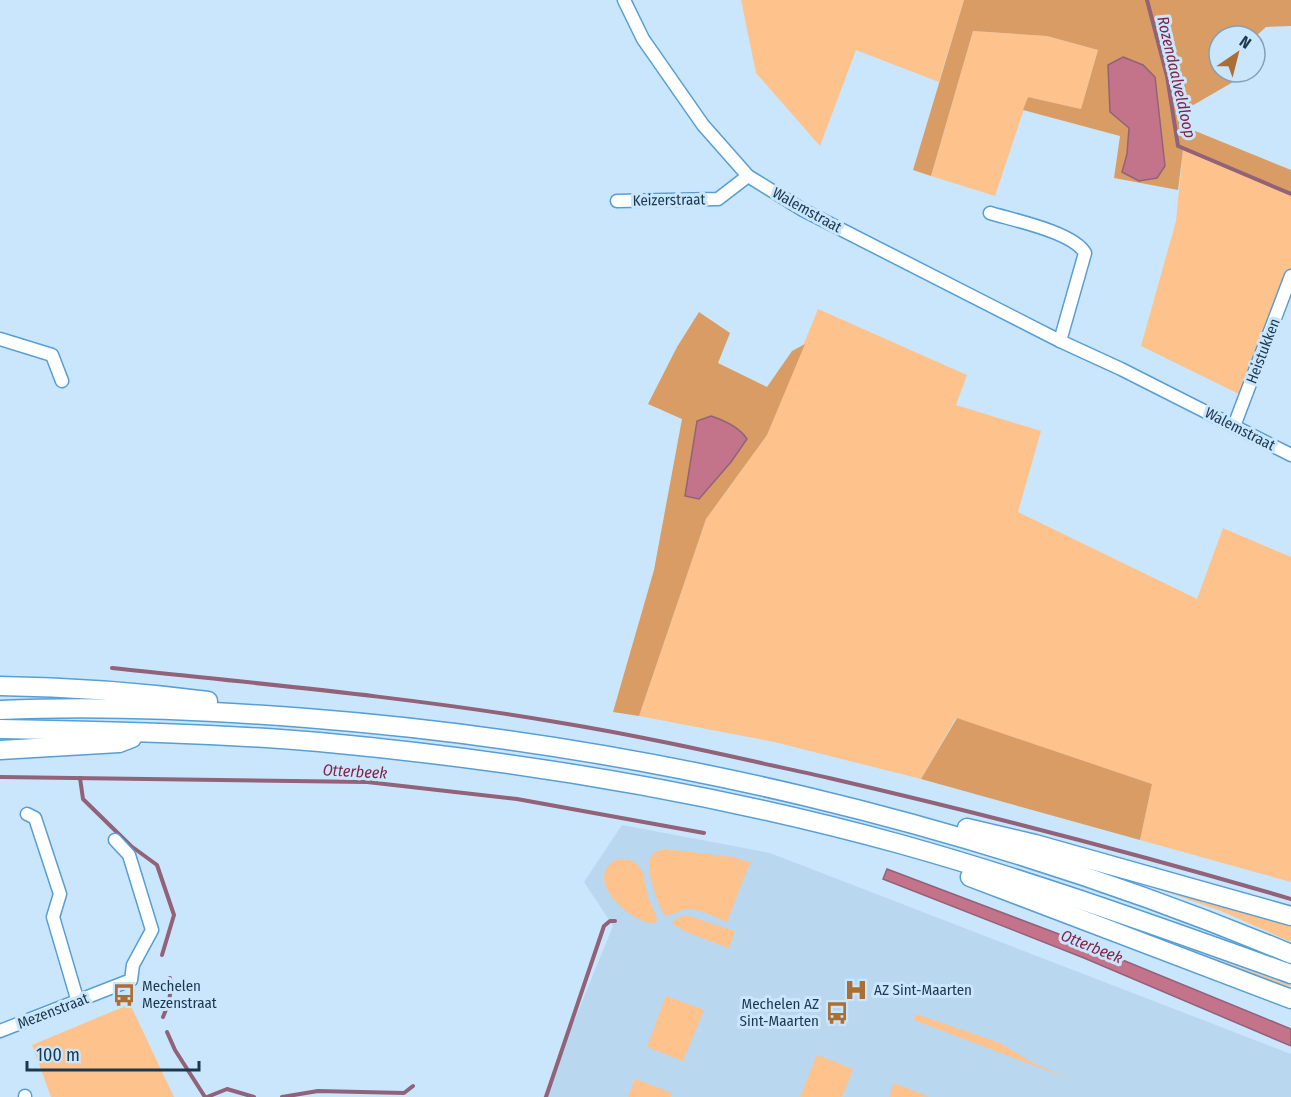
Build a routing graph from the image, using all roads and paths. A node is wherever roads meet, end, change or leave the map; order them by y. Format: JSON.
{"nodes":[{"id":1,"x":624,"y":0,"type":"edge"},
{"id":2,"x":748,"y":176,"type":"junction"},
{"id":3,"x":617,"y":201,"type":"dead end"},
{"id":4,"x":990,"y":213,"type":"dead end"},
{"id":5,"x":1291,"y":276,"type":"edge"},
{"id":6,"x":0,"y":339,"type":"edge"},
{"id":7,"x":1060,"y":341,"type":"junction"},
{"id":8,"x":62,"y":381,"type":"dead end"},
{"id":9,"x":1234,"y":426,"type":"junction"},
{"id":10,"x":1291,"y":455,"type":"edge"},
{"id":11,"x":0,"y":686,"type":"edge"},
{"id":12,"x":0,"y":710,"type":"edge"},
{"id":13,"x":255,"y":714,"type":"junction"},
{"id":14,"x":0,"y":729,"type":"edge"},
{"id":15,"x":147,"y":732,"type":"junction"},
{"id":16,"x":0,"y":750,"type":"edge"},
{"id":17,"x":27,"y":814,"type":"dead end"},
{"id":18,"x":903,"y":822,"type":"junction"},
{"id":19,"x":115,"y":840,"type":"dead end"},
{"id":20,"x":899,"y":844,"type":"junction"},
{"id":21,"x":1291,"y":916,"type":"edge"},
{"id":22,"x":1291,"y":954,"type":"edge"},
{"id":23,"x":1291,"y":974,"type":"edge"},
{"id":24,"x":1291,"y":999,"type":"edge"},
{"id":25,"x":78,"y":1002,"type":"junction"},
{"id":26,"x":0,"y":1031,"type":"edge"}],
"edges":[{"from":1,"to":2,"type":"street","name":"Walemstraat"},
{"from":2,"to":3,"type":"street","name":"Keizerstraat"},
{"from":2,"to":7,"type":"street","name":"Walemstraat"},
{"from":4,"to":7,"type":"street"},
{"from":5,"to":9,"type":"street","name":"Heistukken"},
{"from":6,"to":8,"type":"street"},
{"from":7,"to":9,"type":"street","name":"Walemstraat"},
{"from":9,"to":10,"type":"street","name":"Walemstraat"},
{"from":11,"to":13,"type":"highway"},
{"from":12,"to":13,"type":"highway"},
{"from":13,"to":18,"type":"highway"},
{"from":14,"to":15,"type":"highway"},
{"from":15,"to":16,"type":"highway"},
{"from":15,"to":20,"type":"highway"},
{"from":17,"to":25,"type":"street"},
{"from":18,"to":21,"type":"highway"},
{"from":18,"to":22,"type":"highway"},
{"from":19,"to":25,"type":"street","name":"Mezenstraat"},
{"from":20,"to":23,"type":"highway"},
{"from":20,"to":24,"type":"highway"},
{"from":25,"to":26,"type":"street","name":"Mezenstraat"}]}
